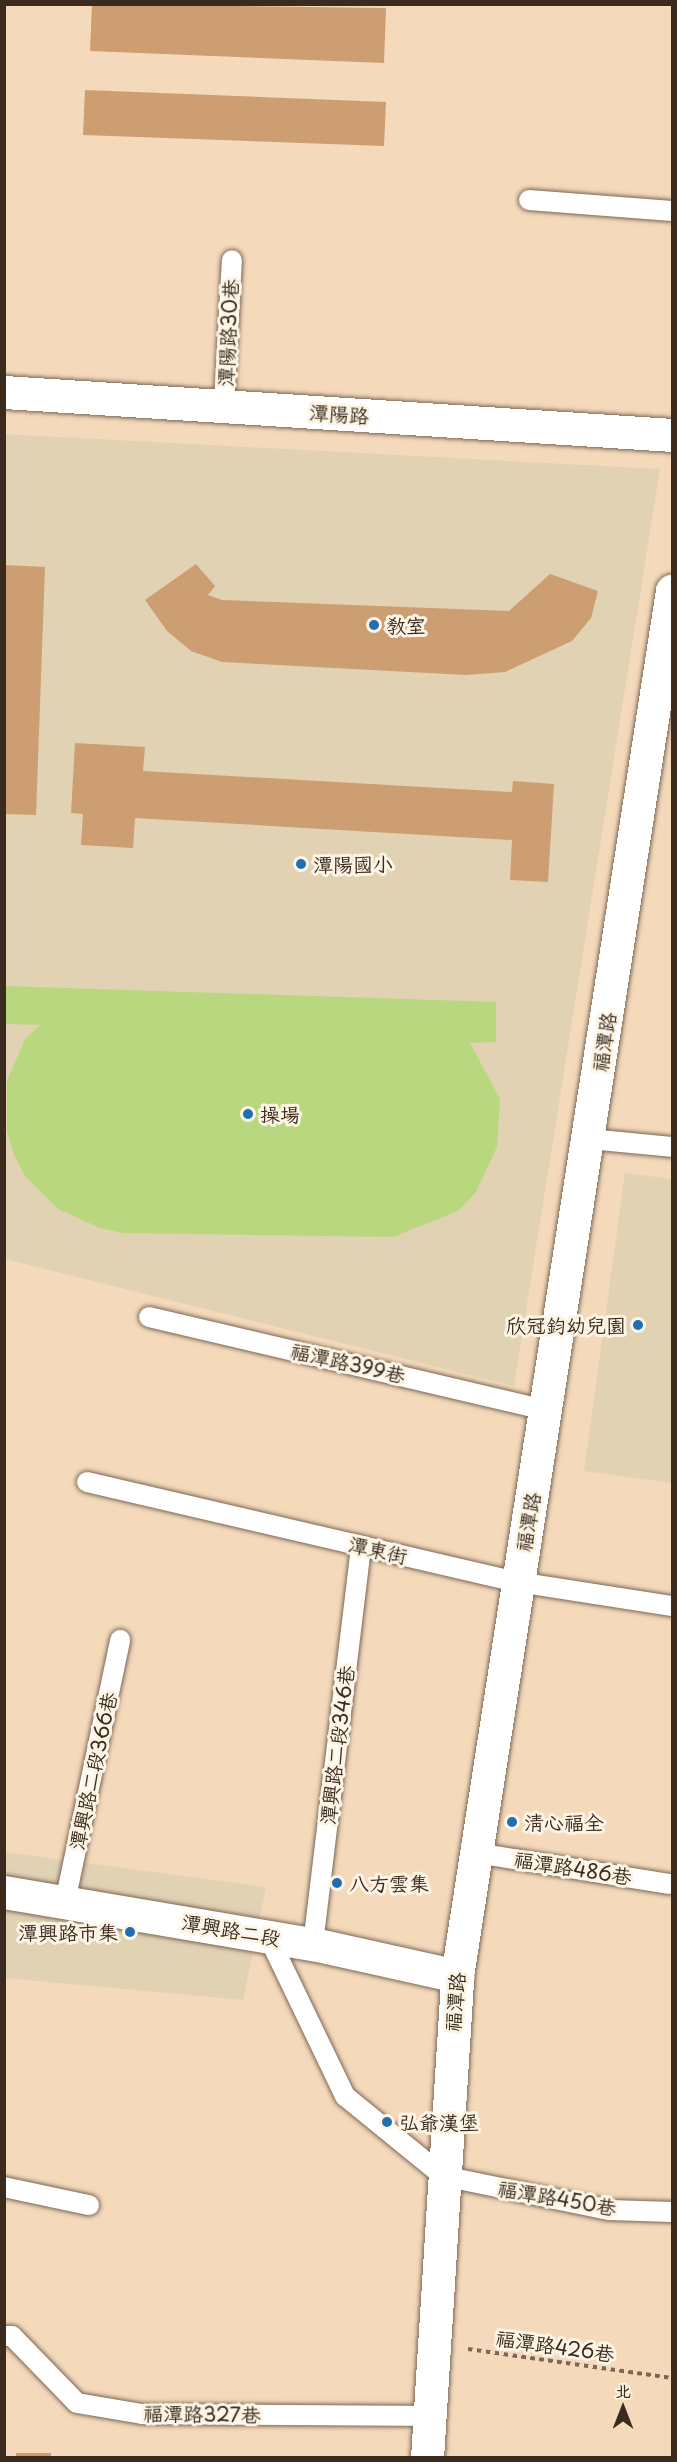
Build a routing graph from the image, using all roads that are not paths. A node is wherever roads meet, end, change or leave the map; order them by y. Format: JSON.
{"nodes":[{"id":1,"x":529,"y":200,"type":"dead end"},
{"id":2,"x":672,"y":210,"type":"edge"},
{"id":3,"x":232,"y":260,"type":"dead end"},
{"id":4,"x":4,"y":392,"type":"edge"},
{"id":5,"x":224,"y":406,"type":"junction"},
{"id":6,"x":672,"y":435,"type":"edge"},
{"id":7,"x":672,"y":591,"type":"edge"},
{"id":8,"x":589,"y":1139,"type":"junction"},
{"id":9,"x":672,"y":1147,"type":"edge"},
{"id":10,"x":148,"y":1317,"type":"dead end"},
{"id":11,"x":547,"y":1410,"type":"junction"},
{"id":12,"x":87,"y":1482,"type":"dead end"},
{"id":13,"x":361,"y":1546,"type":"junction"},
{"id":14,"x":517,"y":1582,"type":"junction"},
{"id":15,"x":672,"y":1606,"type":"edge"},
{"id":16,"x":120,"y":1640,"type":"dead end"},
{"id":17,"x":476,"y":1853,"type":"junction"},
{"id":18,"x":670,"y":1884,"type":"dead end"},
{"id":19,"x":4,"y":1892,"type":"edge"},
{"id":20,"x":65,"y":1902,"type":"junction"},
{"id":21,"x":268,"y":1936,"type":"junction"},
{"id":22,"x":313,"y":1944,"type":"junction"},
{"id":23,"x":457,"y":1976,"type":"junction"},
{"id":24,"x":443,"y":2176,"type":"junction"},
{"id":25,"x":4,"y":2187,"type":"edge"},
{"id":26,"x":89,"y":2205,"type":"dead end"},
{"id":27,"x":672,"y":2212,"type":"edge"},
{"id":28,"x":4,"y":2336,"type":"edge"},
{"id":29,"x":430,"y":2416,"type":"junction"},
{"id":30,"x":427,"y":2457,"type":"edge"}],
"edges":[{"from":1,"to":2,"type":"lane"},
{"from":3,"to":5,"type":"lane","name":"潭陽路30巷"},
{"from":4,"to":5,"type":"street","name":"潭陽路"},
{"from":5,"to":6,"type":"street","name":"潭陽路"},
{"from":7,"to":8,"type":"street","name":"福潭路"},
{"from":8,"to":9,"type":"lane"},
{"from":8,"to":11,"type":"street","name":"福潭路"},
{"from":10,"to":11,"type":"lane","name":"福潭路399巷"},
{"from":11,"to":14,"type":"street","name":"福潭路"},
{"from":12,"to":13,"type":"lane","name":"潭東街"},
{"from":13,"to":14,"type":"lane","name":"潭東街"},
{"from":13,"to":22,"type":"lane","name":"潭興路二段346巷"},
{"from":14,"to":15,"type":"lane","name":"潭東街"},
{"from":14,"to":17,"type":"street","name":"福潭路"},
{"from":16,"to":20,"type":"lane","name":"潭興路二段366巷"},
{"from":17,"to":18,"type":"lane","name":"福潭路486巷"},
{"from":17,"to":23,"type":"street","name":"福潭路"},
{"from":19,"to":20,"type":"street","name":"潭興路二段"},
{"from":20,"to":21,"type":"street","name":"潭興路二段"},
{"from":21,"to":22,"type":"street","name":"潭興路二段"},
{"from":21,"to":24,"type":"lane"},
{"from":22,"to":23,"type":"street","name":"潭興路二段"},
{"from":23,"to":24,"type":"street","name":"福潭路"},
{"from":24,"to":27,"type":"lane","name":"福潭路450巷"},
{"from":24,"to":29,"type":"street","name":"福潭路"},
{"from":25,"to":26,"type":"lane"},
{"from":28,"to":29,"type":"lane","name":"福潭路327巷"},
{"from":29,"to":30,"type":"street","name":"福潭路"}]}
